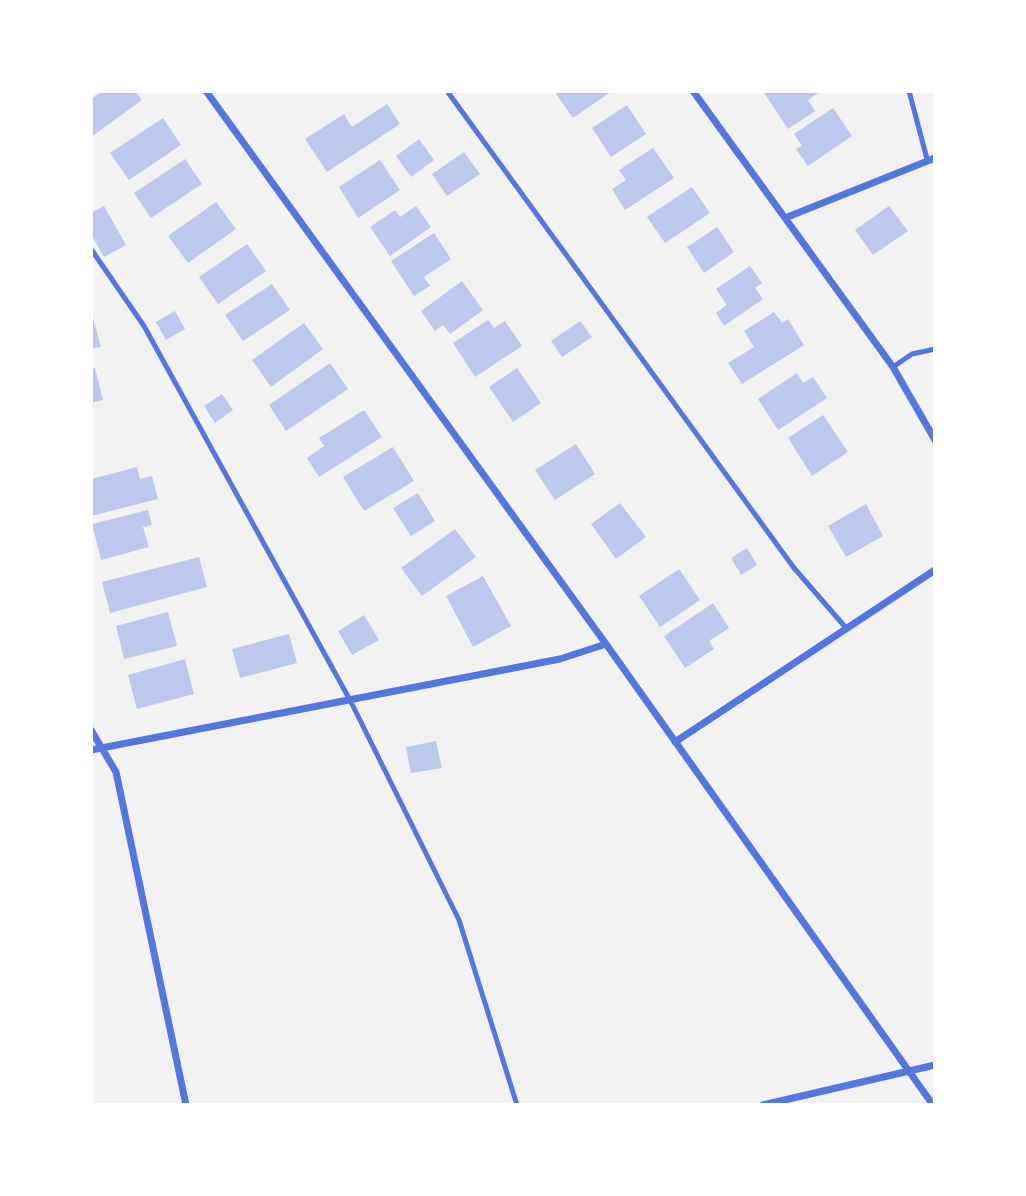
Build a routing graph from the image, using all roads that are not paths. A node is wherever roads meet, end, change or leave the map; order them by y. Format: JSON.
{"nodes":[{"id":1,"x":206,"y":91,"type":"edge"},
{"id":2,"x":447,"y":91,"type":"edge"},
{"id":3,"x":693,"y":91,"type":"edge"},
{"id":4,"x":909,"y":91,"type":"edge"},
{"id":5,"x":931,"y":158,"type":"edge"},
{"id":6,"x":785,"y":218,"type":"junction"},
{"id":7,"x":91,"y":249,"type":"edge"},
{"id":8,"x":935,"y":349,"type":"edge"},
{"id":9,"x":893,"y":367,"type":"junction"},
{"id":10,"x":935,"y":440,"type":"edge"},
{"id":11,"x":935,"y":570,"type":"edge"},
{"id":12,"x":847,"y":629,"type":"junction"},
{"id":13,"x":606,"y":644,"type":"junction"},
{"id":14,"x":350,"y":700,"type":"junction"},
{"id":15,"x":91,"y":730,"type":"edge"},
{"id":16,"x":675,"y":742,"type":"junction"},
{"id":17,"x":103,"y":748,"type":"junction"},
{"id":18,"x":91,"y":750,"type":"edge"},
{"id":19,"x":935,"y":1066,"type":"edge"},
{"id":20,"x":909,"y":1072,"type":"junction"},
{"id":21,"x":186,"y":1105,"type":"edge"},
{"id":22,"x":517,"y":1105,"type":"edge"},
{"id":23,"x":763,"y":1105,"type":"edge"},
{"id":24,"x":933,"y":1105,"type":"edge"}],
"edges":[{"from":1,"to":13,"type":"street"},
{"from":2,"to":12,"type":"lane"},
{"from":3,"to":6,"type":"street"},
{"from":4,"to":5,"type":"lane"},
{"from":5,"to":6,"type":"street"},
{"from":6,"to":9,"type":"street"},
{"from":7,"to":14,"type":"lane"},
{"from":8,"to":9,"type":"lane"},
{"from":9,"to":10,"type":"street"},
{"from":11,"to":12,"type":"street"},
{"from":12,"to":16,"type":"street"},
{"from":13,"to":14,"type":"street"},
{"from":13,"to":16,"type":"street"},
{"from":14,"to":17,"type":"street"},
{"from":14,"to":22,"type":"lane"},
{"from":15,"to":17,"type":"street"},
{"from":16,"to":20,"type":"street"},
{"from":17,"to":18,"type":"street"},
{"from":17,"to":21,"type":"street"},
{"from":19,"to":20,"type":"street"},
{"from":20,"to":23,"type":"street"},
{"from":20,"to":24,"type":"street"}]}
